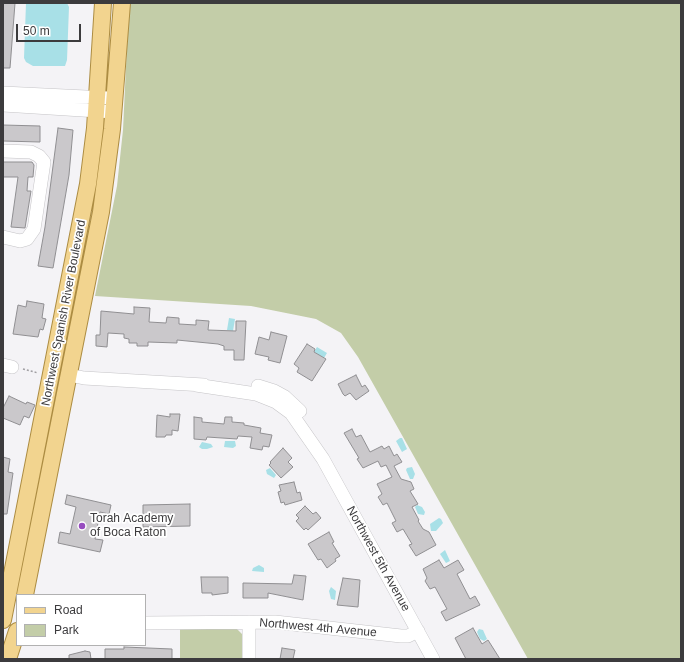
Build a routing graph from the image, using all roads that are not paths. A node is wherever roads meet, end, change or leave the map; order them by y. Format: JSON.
{"nodes":[{"id":1,"x":103,"y":3,"type":"edge"},
{"id":2,"x":122,"y":3,"type":"edge"},
{"id":3,"x":3,"y":93,"type":"edge"},
{"id":4,"x":97,"y":104,"type":"junction"},
{"id":5,"x":3,"y":105,"type":"edge"},
{"id":6,"x":114,"y":105,"type":"junction"},
{"id":7,"x":3,"y":151,"type":"edge"},
{"id":8,"x":3,"y":237,"type":"edge"},
{"id":9,"x":71,"y":280,"type":"junction"},
{"id":10,"x":69,"y":376,"type":"junction"},
{"id":11,"x":25,"y":594,"type":"edge"},
{"id":12,"x":3,"y":620,"type":"edge"},
{"id":13,"x":249,"y":622,"type":"junction"},
{"id":14,"x":146,"y":623,"type":"edge"},
{"id":15,"x":418,"y":631,"type":"junction"},
{"id":16,"x":16,"y":637,"type":"edge"},
{"id":17,"x":8,"y":659,"type":"edge"},
{"id":18,"x":249,"y":659,"type":"edge"},
{"id":19,"x":433,"y":659,"type":"edge"}],
"edges":[{"from":1,"to":4,"type":"main road","name":"Northwest Spanish River Boulevard"},
{"from":2,"to":6,"type":"main road","name":"Northwest Spanish River Boulevard"},
{"from":3,"to":4,"type":"street"},
{"from":4,"to":5,"type":"street"},
{"from":4,"to":6,"type":"street"},
{"from":4,"to":9,"type":"main road","name":"Northwest Spanish River Boulevard"},
{"from":6,"to":10,"type":"main road","name":"Northwest Spanish River Boulevard"},
{"from":7,"to":8,"type":"street"},
{"from":9,"to":10,"type":"main road"},
{"from":9,"to":12,"type":"main road","name":"Northwest Spanish River Boulevard"},
{"from":10,"to":11,"type":"main road","name":"Northwest Spanish River Boulevard"},
{"from":10,"to":15,"type":"street","name":"Northwest 5th Avenue"},
{"from":13,"to":14,"type":"street","name":"Northwest 4th Avenue"},
{"from":13,"to":15,"type":"street","name":"Northwest 4th Avenue"},
{"from":13,"to":18,"type":"street"},
{"from":15,"to":19,"type":"street","name":"Northwest 5th Avenue"},
{"from":16,"to":17,"type":"main road"}]}
